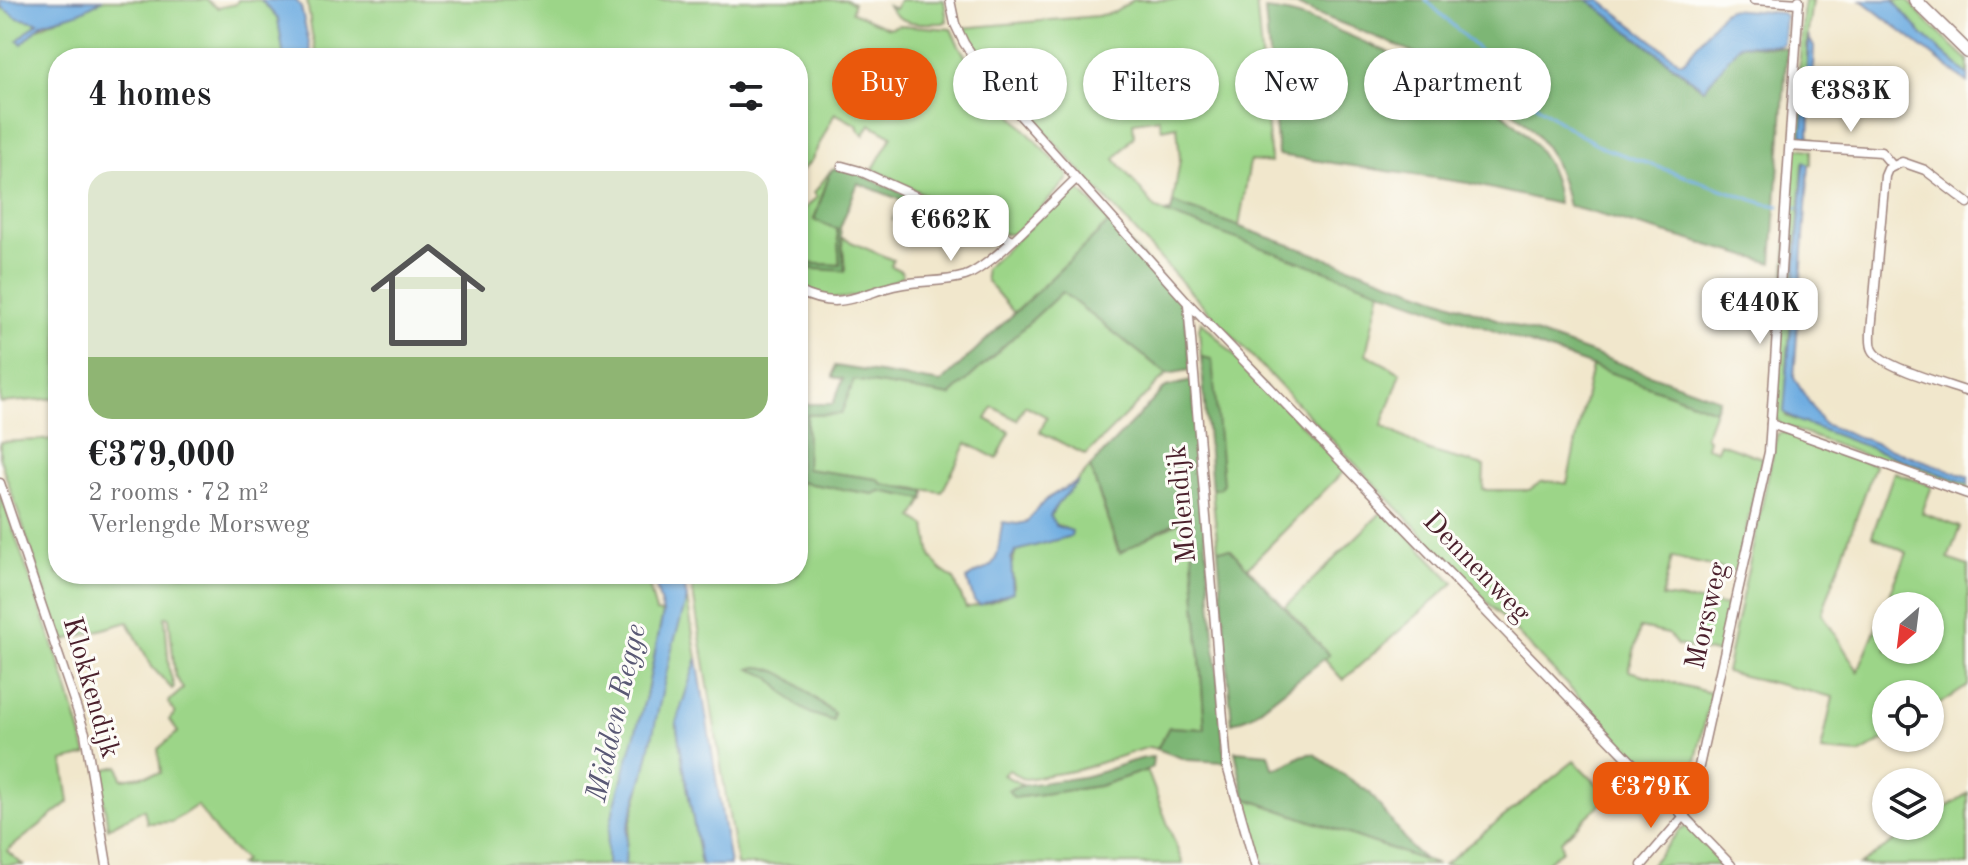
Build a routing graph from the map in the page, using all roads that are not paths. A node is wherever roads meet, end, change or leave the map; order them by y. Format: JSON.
{"nodes":[{"id":1,"x":950,"y":0,"type":"edge"},
{"id":2,"x":1754,"y":0,"type":"edge"},
{"id":3,"x":1915,"y":0,"type":"edge"},
{"id":4,"x":1799,"y":2,"type":"edge"},
{"id":5,"x":1968,"y":52,"type":"edge"},
{"id":6,"x":1790,"y":146,"type":"junction"},
{"id":7,"x":1892,"y":165,"type":"junction"},
{"id":8,"x":842,"y":166,"type":"dead end"},
{"id":9,"x":1076,"y":179,"type":"junction"},
{"id":10,"x":1968,"y":203,"type":"edge"},
{"id":11,"x":1012,"y":240,"type":"junction"},
{"id":12,"x":808,"y":296,"type":"edge"},
{"id":13,"x":1188,"y":303,"type":"junction"},
{"id":14,"x":1968,"y":392,"type":"edge"},
{"id":15,"x":1771,"y":424,"type":"junction"},
{"id":16,"x":0,"y":483,"type":"edge"},
{"id":17,"x":1968,"y":494,"type":"edge"},
{"id":18,"x":1684,"y":816,"type":"junction"},
{"id":19,"x":107,"y":865,"type":"edge"},
{"id":20,"x":1255,"y":865,"type":"edge"},
{"id":21,"x":1642,"y":865,"type":"edge"},
{"id":22,"x":1731,"y":865,"type":"edge"}],
"edges":[{"from":1,"to":9,"type":"street"},
{"from":2,"to":4,"type":"street"},
{"from":3,"to":5,"type":"main road"},
{"from":4,"to":6,"type":"street","name":"Morsweg"},
{"from":6,"to":7,"type":"street"},
{"from":6,"to":15,"type":"street","name":"Morsweg"},
{"from":7,"to":10,"type":"street"},
{"from":7,"to":14,"type":"street"},
{"from":8,"to":11,"type":"street"},
{"from":9,"to":11,"type":"street"},
{"from":9,"to":13,"type":"street"},
{"from":11,"to":12,"type":"street"},
{"from":13,"to":18,"type":"street","name":"Dennenweg"},
{"from":13,"to":20,"type":"street","name":"Molendijk"},
{"from":15,"to":17,"type":"street"},
{"from":15,"to":18,"type":"street","name":"Morsweg"},
{"from":16,"to":19,"type":"street","name":"Klokkendijk"},
{"from":18,"to":21,"type":"street"},
{"from":18,"to":22,"type":"street","name":"Dennenweg"}]}
